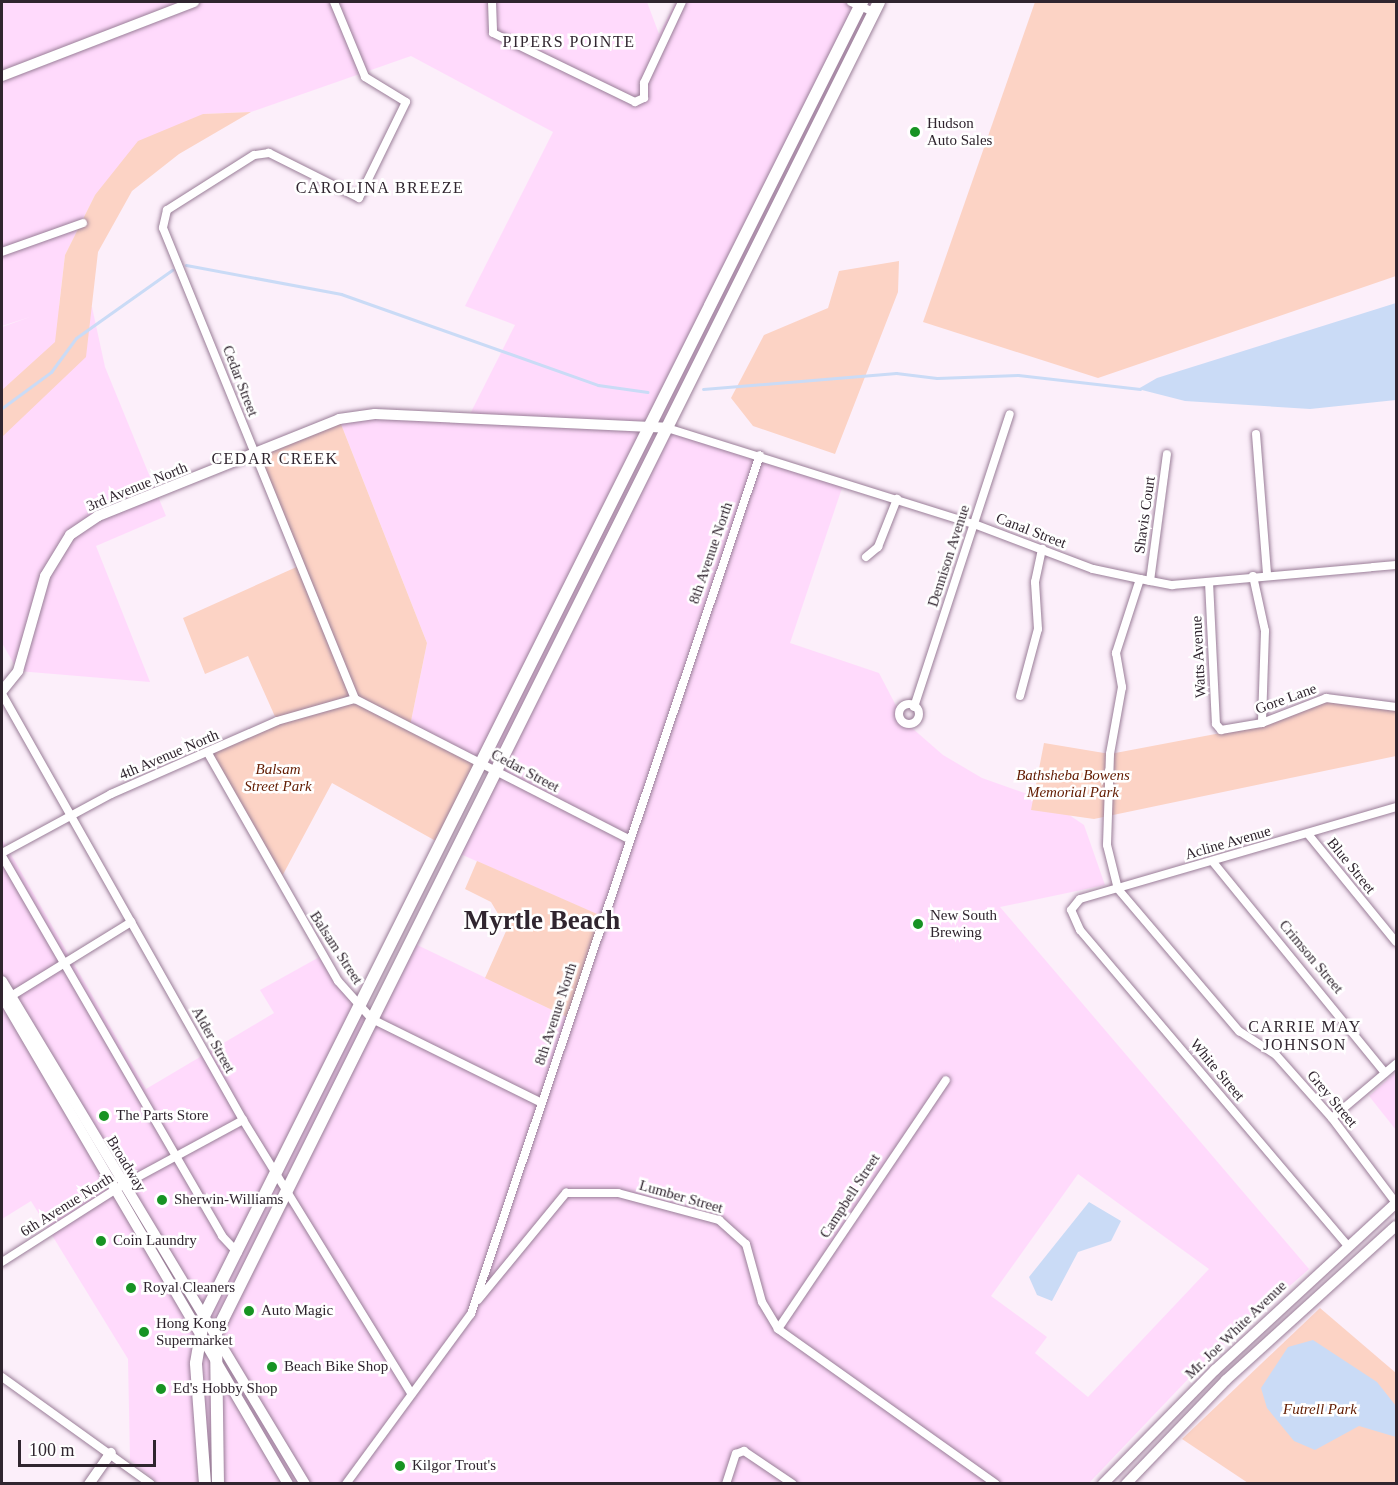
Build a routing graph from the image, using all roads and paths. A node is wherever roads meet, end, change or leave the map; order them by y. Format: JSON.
{"nodes":[{"id":1,"x":194,"y":2,"type":"edge"},
{"id":2,"x":333,"y":2,"type":"edge"},
{"id":3,"x":492,"y":2,"type":"edge"},
{"id":4,"x":682,"y":2,"type":"edge"},
{"id":5,"x":857,"y":3,"type":"edge"},
{"id":6,"x":876,"y":7,"type":"edge"},
{"id":7,"x":2,"y":76,"type":"edge"},
{"id":8,"x":83,"y":223,"type":"dead end"},
{"id":9,"x":2,"y":252,"type":"edge"},
{"id":10,"x":1010,"y":414,"type":"dead end"},
{"id":11,"x":651,"y":427,"type":"junction"},
{"id":12,"x":667,"y":428,"type":"junction"},
{"id":13,"x":1256,"y":434,"type":"dead end"},
{"id":14,"x":1167,"y":454,"type":"dead end"},
{"id":15,"x":760,"y":455,"type":"junction"},
{"id":16,"x":256,"y":457,"type":"junction"},
{"id":17,"x":897,"y":499,"type":"junction"},
{"id":18,"x":974,"y":524,"type":"junction"},
{"id":19,"x":1042,"y":549,"type":"junction"},
{"id":20,"x":866,"y":557,"type":"dead end"},
{"id":21,"x":1396,"y":565,"type":"edge"},
{"id":22,"x":1267,"y":575,"type":"junction"},
{"id":23,"x":1253,"y":576,"type":"junction"},
{"id":24,"x":1140,"y":579,"type":"junction"},
{"id":25,"x":1150,"y":581,"type":"junction"},
{"id":26,"x":1209,"y":582,"type":"junction"},
{"id":27,"x":2,"y":693,"type":"edge"},
{"id":28,"x":1020,"y":696,"type":"dead end"},
{"id":29,"x":355,"y":699,"type":"junction"},
{"id":30,"x":914,"y":706,"type":"dead end"},
{"id":31,"x":1396,"y":707,"type":"edge"},
{"id":32,"x":1262,"y":723,"type":"junction"},
{"id":33,"x":1221,"y":730,"type":"joint"},
{"id":34,"x":209,"y":755,"type":"junction"},
{"id":35,"x":482,"y":763,"type":"junction"},
{"id":36,"x":496,"y":770,"type":"junction"},
{"id":37,"x":1396,"y":807,"type":"edge"},
{"id":38,"x":70,"y":813,"type":"junction"},
{"id":39,"x":1308,"y":834,"type":"junction"},
{"id":40,"x":627,"y":838,"type":"junction"},
{"id":41,"x":2,"y":855,"type":"edge"},
{"id":42,"x":1213,"y":862,"type":"junction"},
{"id":43,"x":1118,"y":889,"type":"junction"},
{"id":44,"x":1071,"y":910,"type":"joint"},
{"id":45,"x":131,"y":922,"type":"junction"},
{"id":46,"x":1396,"y":942,"type":"edge"},
{"id":47,"x":64,"y":964,"type":"junction"},
{"id":48,"x":2,"y":981,"type":"edge"},
{"id":49,"x":4,"y":999,"type":"edge"},
{"id":50,"x":361,"y":1008,"type":"junction"},
{"id":51,"x":372,"y":1019,"type":"junction"},
{"id":52,"x":1396,"y":1064,"type":"edge"},
{"id":53,"x":1385,"y":1073,"type":"junction"},
{"id":54,"x":946,"y":1080,"type":"dead end"},
{"id":55,"x":540,"y":1102,"type":"junction"},
{"id":56,"x":1332,"y":1118,"type":"junction"},
{"id":57,"x":243,"y":1120,"type":"junction"},
{"id":58,"x":177,"y":1155,"type":"junction"},
{"id":59,"x":278,"y":1175,"type":"junction"},
{"id":60,"x":118,"y":1188,"type":"junction"},
{"id":61,"x":287,"y":1189,"type":"junction"},
{"id":62,"x":1396,"y":1203,"type":"edge"},
{"id":63,"x":1396,"y":1226,"type":"edge"},
{"id":64,"x":1348,"y":1246,"type":"junction"},
{"id":65,"x":238,"y":1254,"type":"junction"},
{"id":66,"x":2,"y":1262,"type":"edge"},
{"id":67,"x":474,"y":1305,"type":"junction"},
{"id":68,"x":204,"y":1316,"type":"junction"},
{"id":69,"x":778,"y":1329,"type":"junction"},
{"id":70,"x":216,"y":1334,"type":"junction"},
{"id":71,"x":200,"y":1335,"type":"junction"},
{"id":72,"x":214,"y":1357,"type":"junction"},
{"id":73,"x":2,"y":1377,"type":"edge"},
{"id":74,"x":411,"y":1393,"type":"junction"},
{"id":75,"x":111,"y":1453,"type":"junction"},
{"id":76,"x":89,"y":1484,"type":"edge"},
{"id":77,"x":151,"y":1484,"type":"edge"},
{"id":78,"x":205,"y":1484,"type":"edge"},
{"id":79,"x":218,"y":1484,"type":"edge"},
{"id":80,"x":288,"y":1484,"type":"edge"},
{"id":81,"x":304,"y":1484,"type":"edge"},
{"id":82,"x":346,"y":1484,"type":"edge"},
{"id":83,"x":726,"y":1484,"type":"edge"},
{"id":84,"x":793,"y":1484,"type":"edge"},
{"id":85,"x":996,"y":1484,"type":"edge"},
{"id":86,"x":1102,"y":1484,"type":"edge"},
{"id":87,"x":1126,"y":1484,"type":"edge"}],
"edges":[{"from":1,"to":7,"type":"main road"},
{"from":2,"to":16,"type":"street","name":"Cedar Street"},
{"from":3,"to":4,"type":"street"},
{"from":5,"to":6,"type":"street"},
{"from":5,"to":11,"type":"main road"},
{"from":6,"to":12,"type":"main road"},
{"from":8,"to":9,"type":"street"},
{"from":10,"to":18,"type":"street","name":"Dennison Avenue"},
{"from":11,"to":12,"type":"main road","name":"3rd Avenue North"},
{"from":11,"to":16,"type":"main road","name":"3rd Avenue North"},
{"from":11,"to":35,"type":"main road"},
{"from":12,"to":15,"type":"street","name":"Canal Street"},
{"from":12,"to":36,"type":"main road"},
{"from":13,"to":22,"type":"street"},
{"from":14,"to":25,"type":"street","name":"Shavis Court"},
{"from":15,"to":17,"type":"street","name":"Canal Street"},
{"from":15,"to":40,"type":"street","name":"8th Avenue North"},
{"from":16,"to":27,"type":"main road","name":"3rd Avenue North"},
{"from":16,"to":29,"type":"street","name":"Cedar Street"},
{"from":17,"to":18,"type":"street","name":"Canal Street"},
{"from":17,"to":20,"type":"street"},
{"from":18,"to":19,"type":"street","name":"Canal Street"},
{"from":18,"to":30,"type":"street","name":"Dennison Avenue"},
{"from":19,"to":24,"type":"street","name":"Canal Street"},
{"from":19,"to":28,"type":"street"},
{"from":21,"to":22,"type":"street","name":"Canal Street"},
{"from":22,"to":23,"type":"street","name":"Canal Street"},
{"from":23,"to":26,"type":"street","name":"Canal Street"},
{"from":23,"to":32,"type":"street"},
{"from":24,"to":25,"type":"street","name":"Canal Street"},
{"from":24,"to":43,"type":"street"},
{"from":25,"to":26,"type":"street","name":"Canal Street"},
{"from":26,"to":33,"type":"street","name":"Watts Avenue"},
{"from":27,"to":38,"type":"street","name":"Alder Street"},
{"from":29,"to":34,"type":"street","name":"4th Avenue North"},
{"from":29,"to":35,"type":"street","name":"Cedar Street"},
{"from":31,"to":32,"type":"street","name":"Gore Lane"},
{"from":32,"to":33,"type":"street","name":"Gore Lane"},
{"from":34,"to":38,"type":"street","name":"4th Avenue North"},
{"from":34,"to":50,"type":"street","name":"Balsam Street"},
{"from":35,"to":36,"type":"street","name":"Cedar Street"},
{"from":35,"to":50,"type":"main road"},
{"from":36,"to":40,"type":"street","name":"Cedar Street"},
{"from":36,"to":51,"type":"main road"},
{"from":37,"to":39,"type":"street","name":"Acline Avenue"},
{"from":38,"to":41,"type":"street","name":"4th Avenue North"},
{"from":38,"to":45,"type":"street","name":"Alder Street"},
{"from":39,"to":42,"type":"street","name":"Acline Avenue"},
{"from":39,"to":46,"type":"street","name":"Blue Street"},
{"from":40,"to":55,"type":"street","name":"8th Avenue North"},
{"from":41,"to":47,"type":"street"},
{"from":42,"to":43,"type":"street","name":"Acline Avenue"},
{"from":42,"to":53,"type":"street","name":"Crimson Street"},
{"from":43,"to":44,"type":"street","name":"Acline Avenue"},
{"from":43,"to":56,"type":"street","name":"Grey Street"},
{"from":44,"to":64,"type":"street","name":"White Street"},
{"from":45,"to":47,"type":"street"},
{"from":45,"to":57,"type":"street","name":"Alder Street"},
{"from":47,"to":49,"type":"street"},
{"from":47,"to":58,"type":"street"},
{"from":48,"to":49,"type":"main road","name":"Broadway"},
{"from":49,"to":60,"type":"main road","name":"Broadway"},
{"from":50,"to":51,"type":"street","name":"Balsam Street"},
{"from":50,"to":59,"type":"main road"},
{"from":51,"to":55,"type":"street","name":"Balsam Street"},
{"from":51,"to":61,"type":"main road"},
{"from":52,"to":53,"type":"street"},
{"from":53,"to":56,"type":"street"},
{"from":54,"to":69,"type":"street","name":"Campbell Street"},
{"from":55,"to":67,"type":"street","name":"8th Avenue North"},
{"from":56,"to":62,"type":"street","name":"Grey Street"},
{"from":57,"to":58,"type":"street","name":"6th Avenue North"},
{"from":57,"to":59,"type":"street","name":"Alder Street"},
{"from":58,"to":60,"type":"street","name":"6th Avenue North"},
{"from":58,"to":65,"type":"street"},
{"from":59,"to":61,"type":"street","name":"Alder Street"},
{"from":59,"to":65,"type":"main road"},
{"from":60,"to":66,"type":"street","name":"6th Avenue North"},
{"from":60,"to":68,"type":"main road","name":"Broadway"},
{"from":60,"to":71,"type":"main road","name":"Broadway"},
{"from":61,"to":70,"type":"main road"},
{"from":61,"to":74,"type":"street","name":"Alder Street"},
{"from":62,"to":64,"type":"main road","name":"Mr. Joe White Avenue"},
{"from":63,"to":87,"type":"main road","name":"Mr. Joe White Avenue"},
{"from":64,"to":86,"type":"main road","name":"Mr. Joe White Avenue"},
{"from":65,"to":68,"type":"main road"},
{"from":67,"to":69,"type":"street","name":"Lumber Street"},
{"from":67,"to":74,"type":"street","name":"8th Avenue North"},
{"from":68,"to":70,"type":"main road","name":"Broadway"},
{"from":68,"to":71,"type":"main road"},
{"from":69,"to":85,"type":"street","name":"Lumber Street"},
{"from":70,"to":72,"type":"main road"},
{"from":70,"to":81,"type":"main road","name":"Broadway"},
{"from":71,"to":72,"type":"main road","name":"Broadway"},
{"from":71,"to":78,"type":"main road"},
{"from":72,"to":79,"type":"main road"},
{"from":72,"to":80,"type":"main road","name":"Broadway"},
{"from":73,"to":75,"type":"street"},
{"from":74,"to":82,"type":"street","name":"8th Avenue North"},
{"from":75,"to":76,"type":"main road"},
{"from":75,"to":77,"type":"street"},
{"from":83,"to":84,"type":"street"}]}
